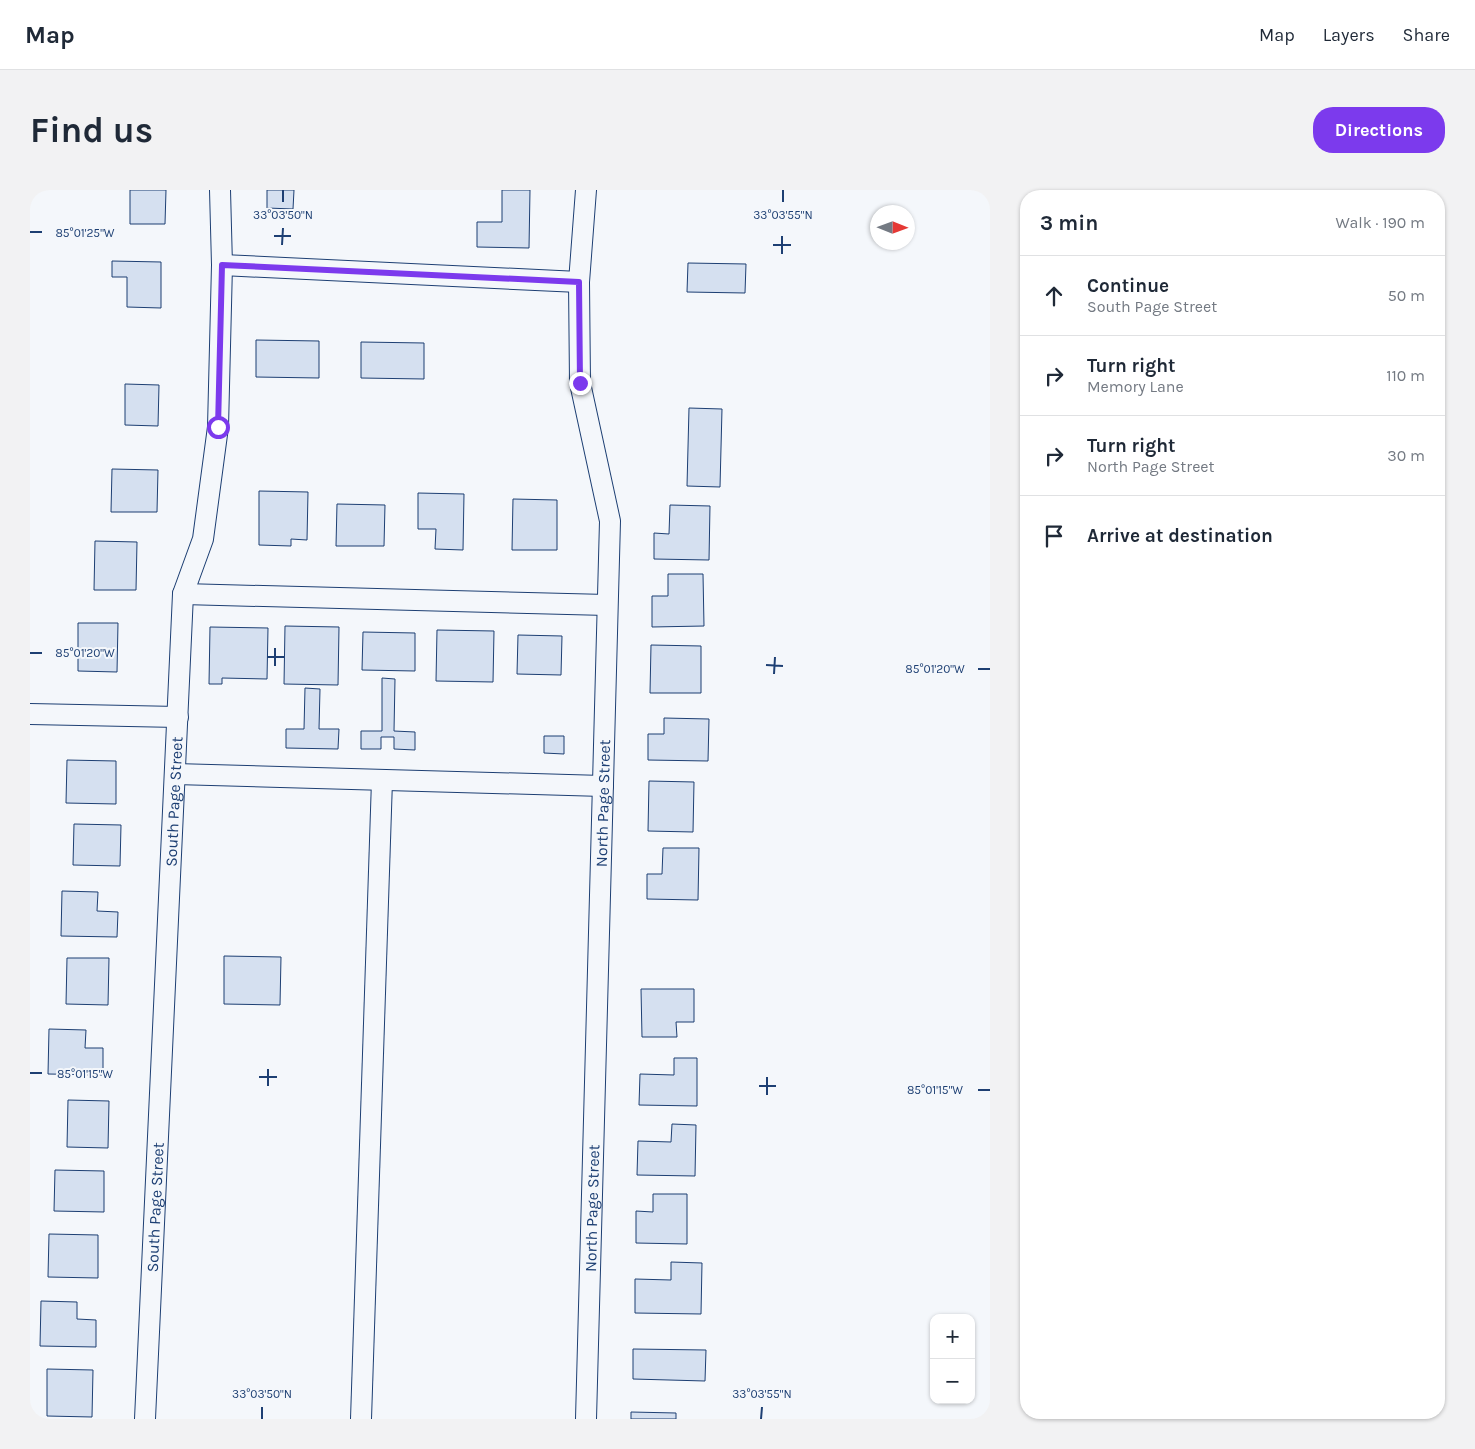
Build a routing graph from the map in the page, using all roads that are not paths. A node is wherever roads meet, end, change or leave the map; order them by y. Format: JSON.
{"nodes":[{"id":1,"x":220,"y":190,"type":"edge"},
{"id":2,"x":586,"y":190,"type":"edge"},
{"id":3,"x":222,"y":265,"type":"junction"},
{"id":4,"x":579,"y":282,"type":"junction"},
{"id":5,"x":183,"y":594,"type":"junction"},
{"id":6,"x":608,"y":605,"type":"junction"},
{"id":7,"x":30,"y":714,"type":"edge"},
{"id":8,"x":178,"y":717,"type":"junction"},
{"id":9,"x":175,"y":774,"type":"junction"},
{"id":10,"x":382,"y":780,"type":"junction"},
{"id":11,"x":603,"y":786,"type":"junction"},
{"id":12,"x":145,"y":1419,"type":"edge"},
{"id":13,"x":361,"y":1419,"type":"edge"},
{"id":14,"x":586,"y":1419,"type":"edge"}],
"edges":[{"from":1,"to":3,"type":"street","name":"South Page Street"},
{"from":2,"to":4,"type":"street","name":"North Page Street"},
{"from":3,"to":4,"type":"street"},
{"from":3,"to":5,"type":"street","name":"South Page Street"},
{"from":4,"to":6,"type":"street","name":"North Page Street"},
{"from":5,"to":6,"type":"street"},
{"from":5,"to":8,"type":"street","name":"South Page Street"},
{"from":6,"to":11,"type":"street","name":"North Page Street"},
{"from":7,"to":8,"type":"street"},
{"from":8,"to":9,"type":"street","name":"South Page Street"},
{"from":9,"to":10,"type":"street"},
{"from":9,"to":12,"type":"street","name":"South Page Street"},
{"from":10,"to":11,"type":"street"},
{"from":10,"to":13,"type":"street"},
{"from":11,"to":14,"type":"street","name":"North Page Street"}]}
